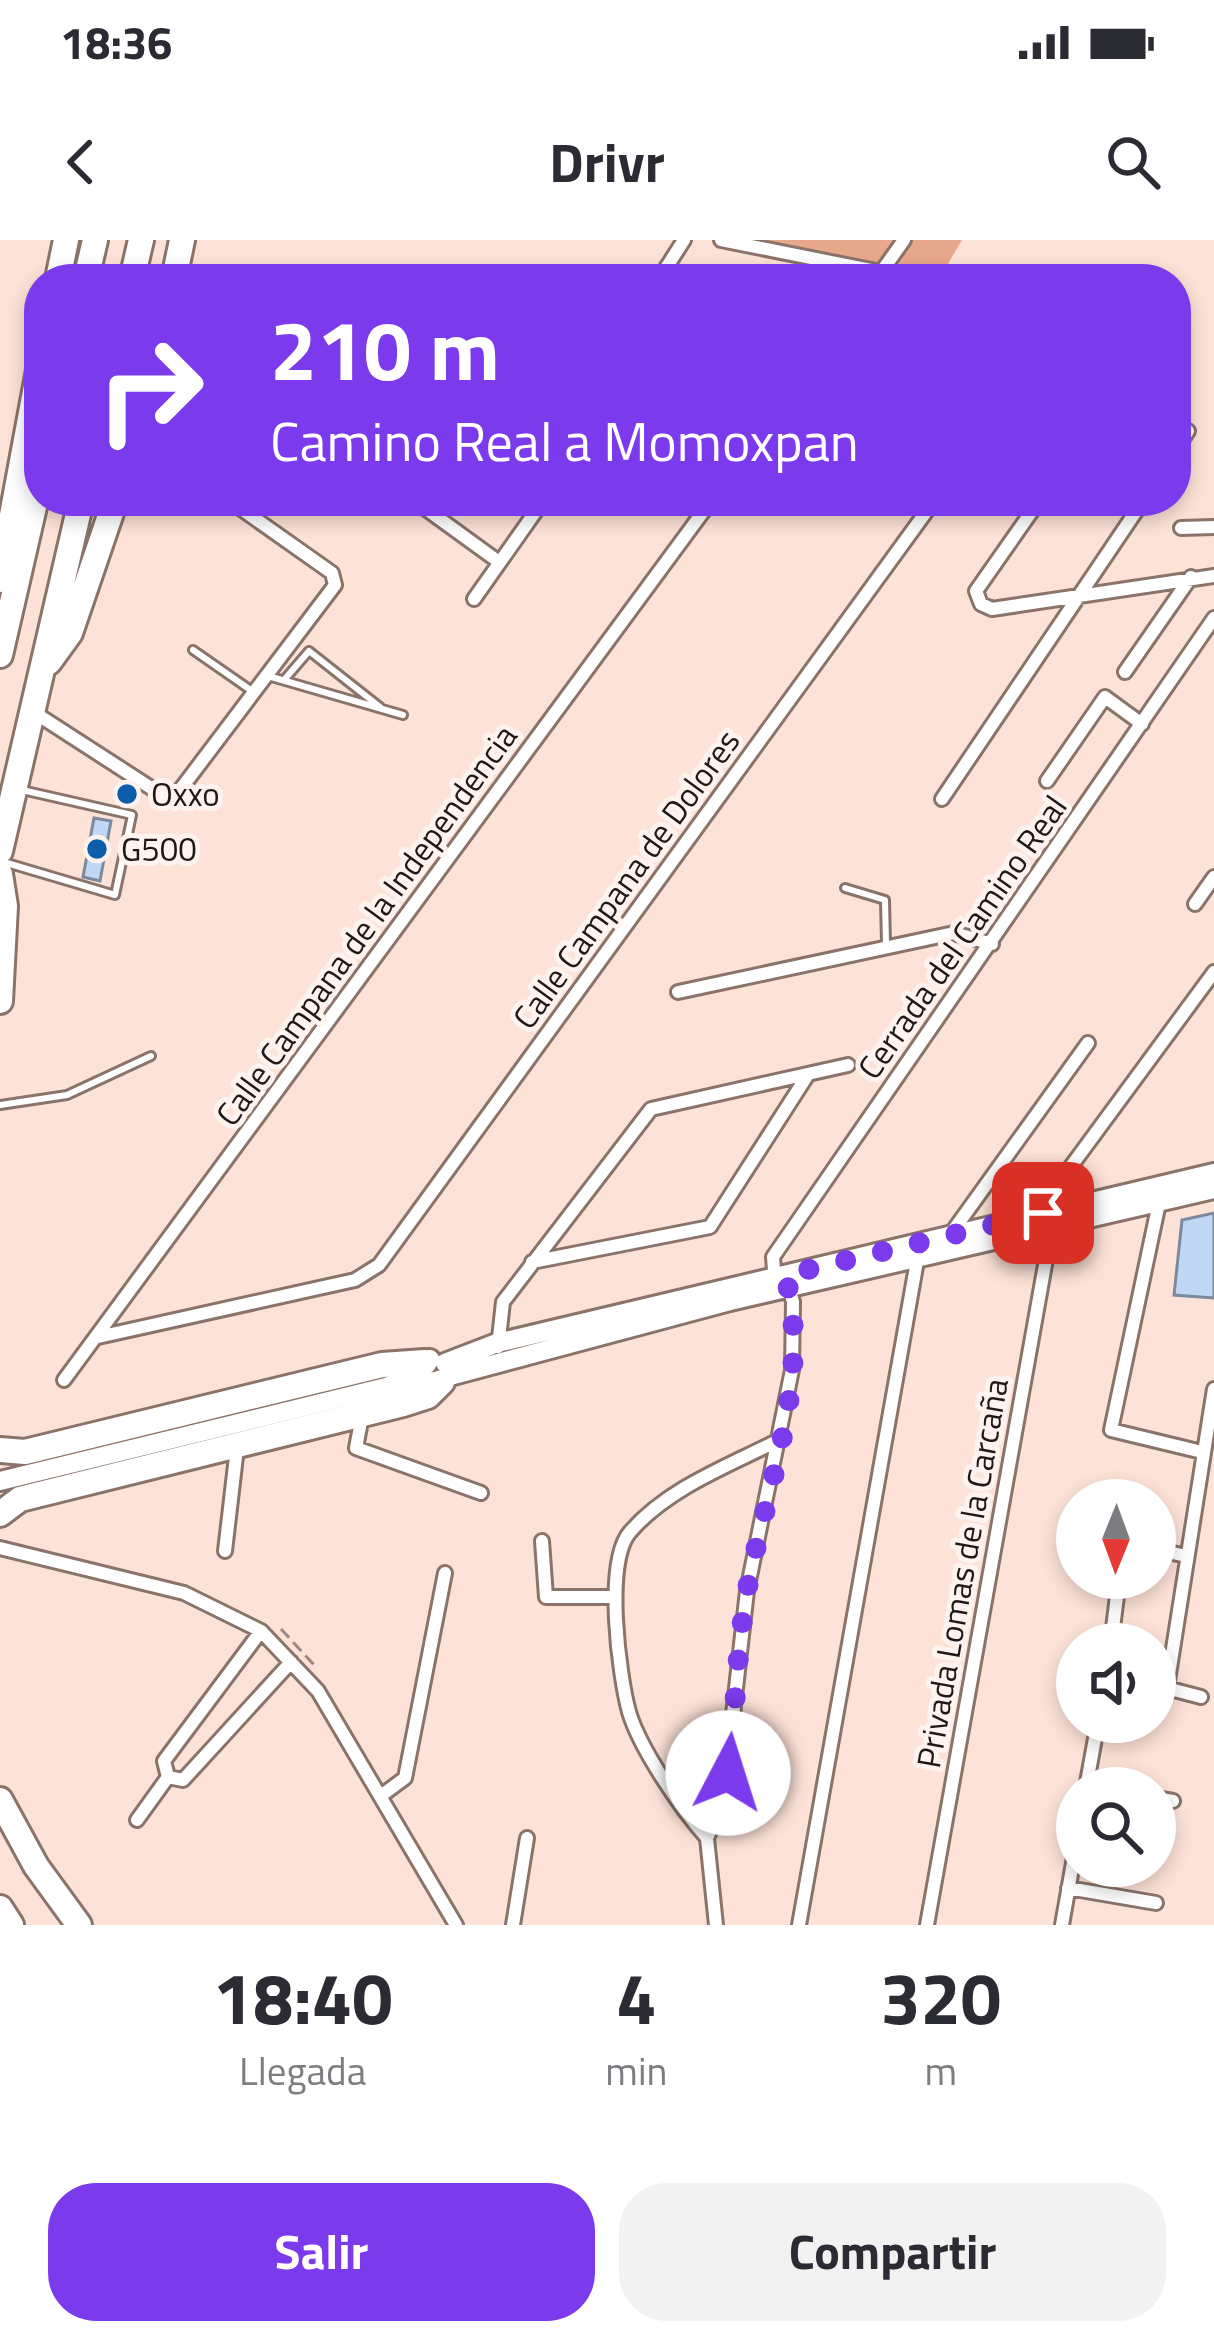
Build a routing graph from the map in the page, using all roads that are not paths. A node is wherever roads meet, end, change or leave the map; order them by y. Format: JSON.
{"nodes":[{"id":1,"x":721,"y":240,"type":"edge"},
{"id":2,"x":826,"y":264,"type":"edge"},
{"id":3,"x":24,"y":451,"type":"edge"},
{"id":4,"x":32,"y":516,"type":"edge"},
{"id":5,"x":78,"y":516,"type":"edge"},
{"id":6,"x":111,"y":516,"type":"edge"},
{"id":7,"x":250,"y":516,"type":"edge"},
{"id":8,"x":437,"y":516,"type":"edge"},
{"id":9,"x":532,"y":516,"type":"edge"},
{"id":10,"x":700,"y":516,"type":"edge"},
{"id":11,"x":923,"y":516,"type":"edge"},
{"id":12,"x":1028,"y":516,"type":"edge"},
{"id":13,"x":1133,"y":516,"type":"edge"},
{"id":14,"x":1214,"y":527,"type":"edge"},
{"id":15,"x":1181,"y":528,"type":"dead end"},
{"id":16,"x":500,"y":562,"type":"junction"},
{"id":17,"x":1214,"y":575,"type":"edge"},
{"id":18,"x":1191,"y":577,"type":"junction"},
{"id":19,"x":0,"y":580,"type":"edge"},
{"id":20,"x":1082,"y":594,"type":"junction"},
{"id":21,"x":474,"y":599,"type":"dead end"},
{"id":22,"x":1214,"y":618,"type":"edge"},
{"id":23,"x":193,"y":650,"type":"dead end"},
{"id":24,"x":0,"y":656,"type":"edge"},
{"id":25,"x":1124,"y":672,"type":"dead end"},
{"id":26,"x":41,"y":674,"type":"junction"},
{"id":27,"x":265,"y":675,"type":"junction"},
{"id":28,"x":284,"y":680,"type":"junction"},
{"id":29,"x":252,"y":692,"type":"junction"},
{"id":30,"x":383,"y":709,"type":"junction"},
{"id":31,"x":32,"y":711,"type":"junction"},
{"id":32,"x":403,"y":715,"type":"dead end"},
{"id":33,"x":1142,"y":724,"type":"junction"},
{"id":34,"x":1047,"y":781,"type":"dead end"},
{"id":35,"x":14,"y":788,"type":"junction"},
{"id":36,"x":942,"y":799,"type":"dead end"},
{"id":37,"x":0,"y":851,"type":"edge"},
{"id":38,"x":0,"y":861,"type":"edge"},
{"id":39,"x":0,"y":874,"type":"edge"},
{"id":40,"x":1214,"y":877,"type":"edge"},
{"id":41,"x":845,"y":888,"type":"dead end"},
{"id":42,"x":1195,"y":904,"type":"dead end"},
{"id":43,"x":992,"y":944,"type":"junction"},
{"id":44,"x":886,"y":948,"type":"junction"},
{"id":45,"x":1214,"y":972,"type":"edge"},
{"id":46,"x":678,"y":992,"type":"dead end"},
{"id":47,"x":0,"y":1001,"type":"edge"},
{"id":48,"x":1088,"y":1043,"type":"dead end"},
{"id":49,"x":151,"y":1056,"type":"dead end"},
{"id":50,"x":848,"y":1065,"type":"dead end"},
{"id":51,"x":807,"y":1076,"type":"junction"},
{"id":52,"x":0,"y":1105,"type":"edge"},
{"id":53,"x":1214,"y":1173,"type":"edge"},
{"id":54,"x":1214,"y":1190,"type":"edge"},
{"id":55,"x":1159,"y":1203,"type":"junction"},
{"id":56,"x":1045,"y":1222,"type":"junction"},
{"id":57,"x":950,"y":1235,"type":"junction"},
{"id":58,"x":917,"y":1261,"type":"junction"},
{"id":59,"x":532,"y":1262,"type":"junction"},
{"id":60,"x":781,"y":1283,"type":"junction"},
{"id":61,"x":98,"y":1336,"type":"junction"},
{"id":62,"x":499,"y":1352,"type":"junction"},
{"id":63,"x":439,"y":1371,"type":"junction"},
{"id":64,"x":64,"y":1380,"type":"dead end"},
{"id":65,"x":1214,"y":1389,"type":"edge"},
{"id":66,"x":359,"y":1423,"type":"junction"},
{"id":67,"x":779,"y":1440,"type":"junction"},
{"id":68,"x":237,"y":1448,"type":"junction"},
{"id":69,"x":0,"y":1450,"type":"edge"},
{"id":70,"x":1202,"y":1452,"type":"junction"},
{"id":71,"x":0,"y":1481,"type":"edge"},
{"id":72,"x":481,"y":1493,"type":"dead end"},
{"id":73,"x":0,"y":1514,"type":"edge"},
{"id":74,"x":542,"y":1541,"type":"dead end"},
{"id":75,"x":0,"y":1548,"type":"edge"},
{"id":76,"x":225,"y":1550,"type":"dead end"},
{"id":77,"x":1176,"y":1554,"type":"edge"},
{"id":78,"x":1186,"y":1556,"type":"junction"},
{"id":79,"x":445,"y":1573,"type":"dead end"},
{"id":80,"x":614,"y":1597,"type":"junction"},
{"id":81,"x":1173,"y":1623,"type":"edge"},
{"id":82,"x":261,"y":1631,"type":"junction"},
{"id":83,"x":291,"y":1662,"type":"junction"},
{"id":84,"x":1176,"y":1690,"type":"edge"},
{"id":85,"x":1201,"y":1697,"type":"dead end"},
{"id":86,"x":168,"y":1777,"type":"junction"},
{"id":87,"x":382,"y":1795,"type":"junction"},
{"id":88,"x":0,"y":1799,"type":"edge"},
{"id":89,"x":137,"y":1820,"type":"dead end"},
{"id":90,"x":527,"y":1838,"type":"dead end"},
{"id":91,"x":707,"y":1838,"type":"junction"},
{"id":92,"x":1068,"y":1888,"type":"joint"},
{"id":93,"x":1156,"y":1904,"type":"dead end"},
{"id":94,"x":79,"y":1925,"type":"edge"},
{"id":95,"x":456,"y":1925,"type":"edge"},
{"id":96,"x":513,"y":1925,"type":"edge"},
{"id":97,"x":716,"y":1925,"type":"edge"},
{"id":98,"x":799,"y":1925,"type":"edge"},
{"id":99,"x":927,"y":1925,"type":"edge"},
{"id":100,"x":1062,"y":1925,"type":"edge"}],
"edges":[{"from":1,"to":2,"type":"street"},
{"from":3,"to":19,"type":"highway"},
{"from":4,"to":24,"type":"highway"},
{"from":5,"to":26,"type":"highway"},
{"from":6,"to":26,"type":"highway"},
{"from":7,"to":27,"type":"street"},
{"from":8,"to":16,"type":"street"},
{"from":9,"to":16,"type":"street"},
{"from":10,"to":61,"type":"street","name":"Calle Campana de la Independencia"},
{"from":11,"to":61,"type":"street","name":"Calle Campana de Dolores"},
{"from":12,"to":20,"type":"street"},
{"from":13,"to":20,"type":"street"},
{"from":14,"to":15,"type":"street"},
{"from":16,"to":21,"type":"street"},
{"from":17,"to":18,"type":"street"},
{"from":18,"to":20,"type":"street"},
{"from":18,"to":25,"type":"street"},
{"from":20,"to":36,"type":"street"},
{"from":22,"to":33,"type":"street","name":"Cerrada del Camino Real"},
{"from":23,"to":29,"type":"lane"},
{"from":26,"to":31,"type":"highway"},
{"from":27,"to":28,"type":"lane"},
{"from":27,"to":29,"type":"street"},
{"from":28,"to":30,"type":"lane"},
{"from":28,"to":30,"type":"lane"},
{"from":29,"to":31,"type":"street"},
{"from":30,"to":32,"type":"lane"},
{"from":31,"to":35,"type":"highway"},
{"from":33,"to":34,"type":"street"},
{"from":33,"to":43,"type":"street","name":"Cerrada del Camino Real"},
{"from":35,"to":37,"type":"highway"},
{"from":35,"to":38,"type":"lane"},
{"from":39,"to":47,"type":"highway"},
{"from":40,"to":42,"type":"street"},
{"from":41,"to":44,"type":"lane"},
{"from":43,"to":44,"type":"street"},
{"from":43,"to":60,"type":"street","name":"Cerrada del Camino Real"},
{"from":44,"to":46,"type":"street"},
{"from":45,"to":56,"type":"street"},
{"from":48,"to":57,"type":"street"},
{"from":49,"to":52,"type":"lane"},
{"from":50,"to":51,"type":"street"},
{"from":51,"to":59,"type":"street"},
{"from":51,"to":59,"type":"street"},
{"from":53,"to":56,"type":"street"},
{"from":54,"to":55,"type":"street"},
{"from":55,"to":56,"type":"street"},
{"from":55,"to":70,"type":"street"},
{"from":56,"to":57,"type":"street"},
{"from":56,"to":58,"type":"street"},
{"from":56,"to":99,"type":"street","name":"Privada Lomas de la Carcaña"},
{"from":57,"to":60,"type":"street"},
{"from":58,"to":60,"type":"street"},
{"from":58,"to":98,"type":"street"},
{"from":59,"to":62,"type":"street"},
{"from":60,"to":62,"type":"street"},
{"from":60,"to":67,"type":"street"},
{"from":61,"to":64,"type":"street","name":"Calle Campana de la Independencia"},
{"from":62,"to":63,"type":"street"},
{"from":63,"to":66,"type":"highway"},
{"from":63,"to":69,"type":"highway"},
{"from":63,"to":71,"type":"street"},
{"from":65,"to":70,"type":"street"},
{"from":66,"to":68,"type":"highway"},
{"from":66,"to":72,"type":"street"},
{"from":67,"to":80,"type":"street"},
{"from":67,"to":91,"type":"street"},
{"from":68,"to":73,"type":"highway"},
{"from":68,"to":76,"type":"street"},
{"from":70,"to":78,"type":"street"},
{"from":74,"to":80,"type":"street"},
{"from":75,"to":82,"type":"street"},
{"from":77,"to":78,"type":"street"},
{"from":78,"to":81,"type":"street"},
{"from":79,"to":87,"type":"street"},
{"from":80,"to":91,"type":"street"},
{"from":82,"to":83,"type":"street"},
{"from":82,"to":86,"type":"street"},
{"from":83,"to":86,"type":"street"},
{"from":83,"to":87,"type":"street"},
{"from":84,"to":85,"type":"street"},
{"from":86,"to":89,"type":"street"},
{"from":87,"to":95,"type":"street"},
{"from":88,"to":94,"type":"highway"},
{"from":90,"to":96,"type":"street"},
{"from":91,"to":97,"type":"street"},
{"from":92,"to":93,"type":"street"},
{"from":92,"to":100,"type":"street"}]}
